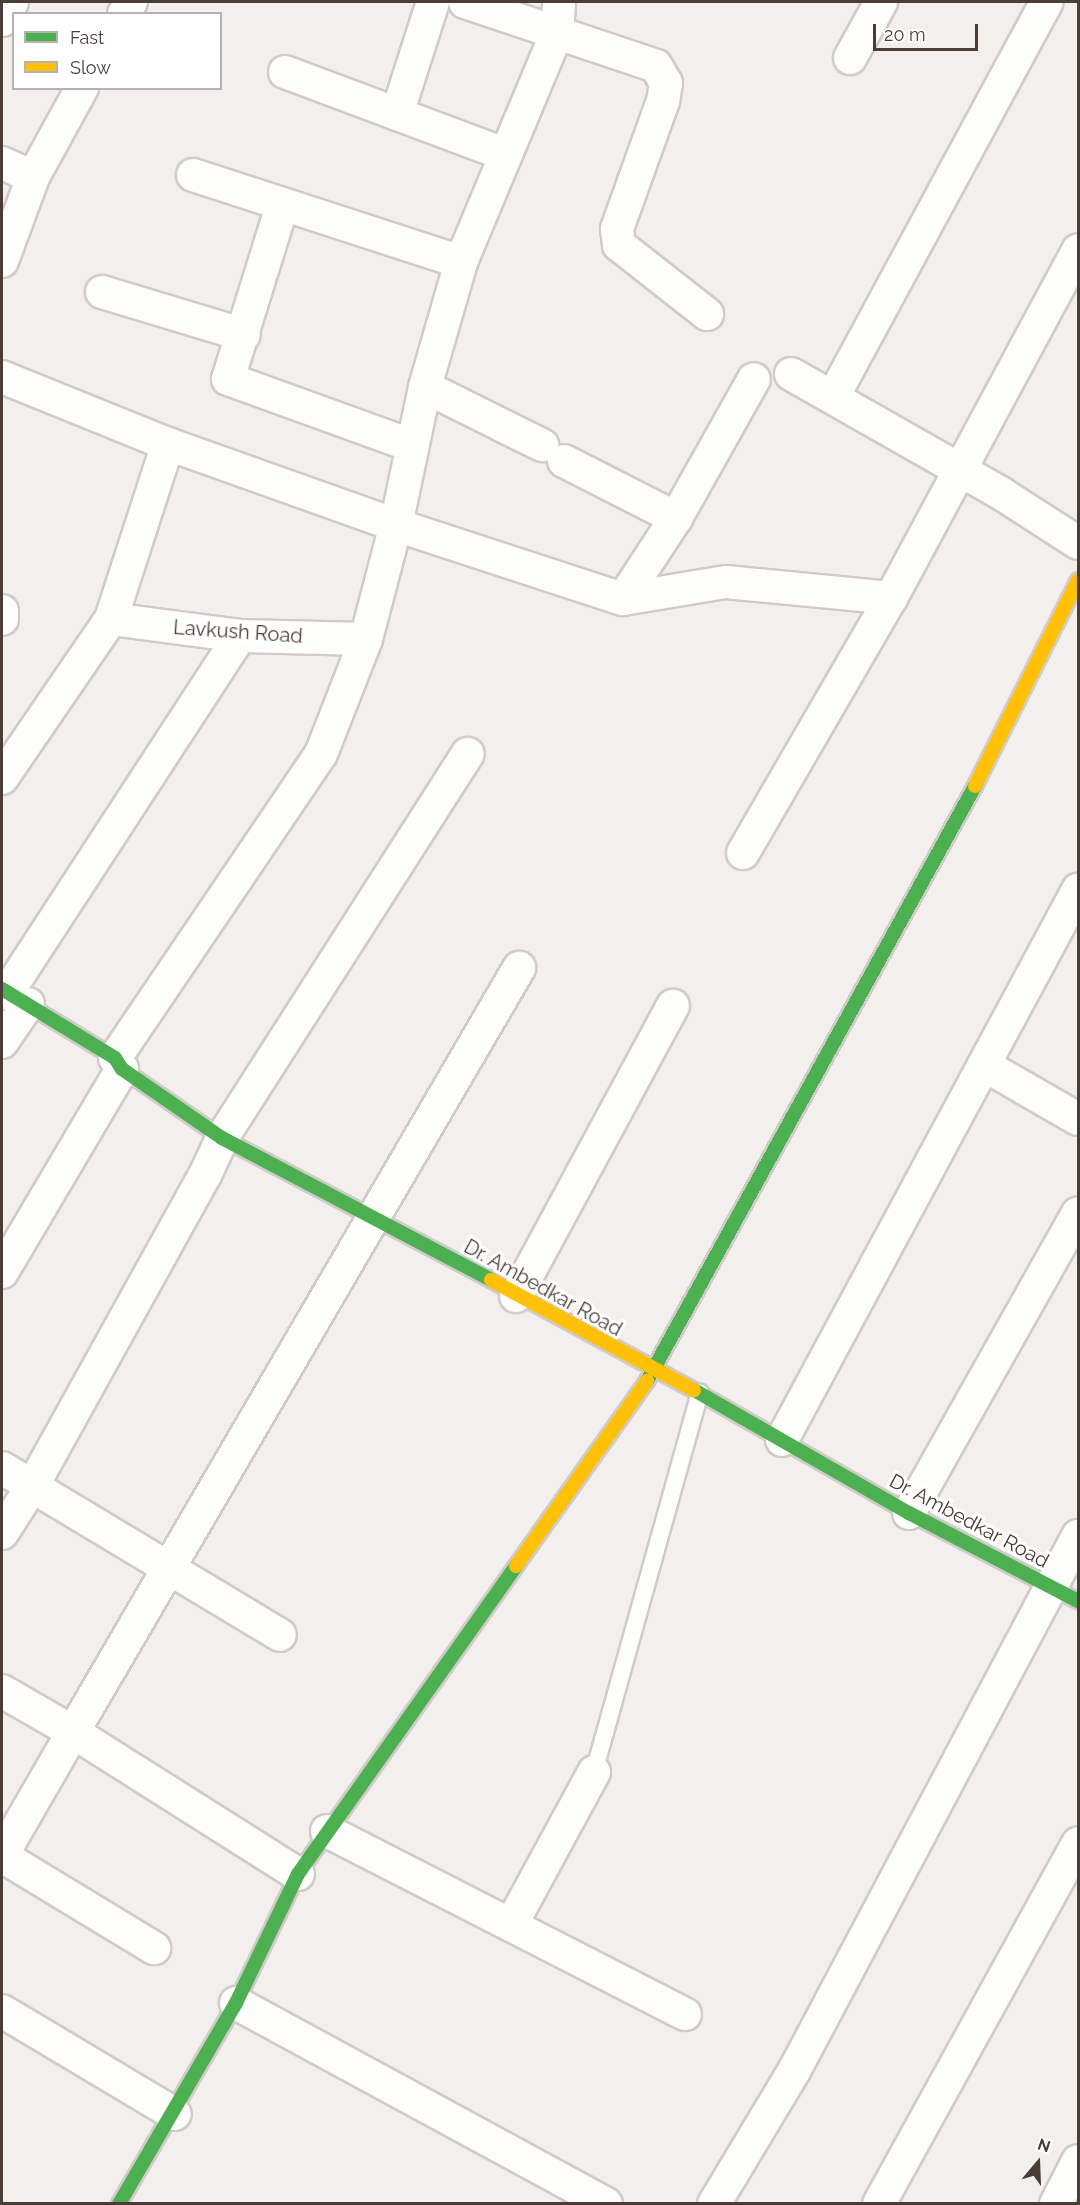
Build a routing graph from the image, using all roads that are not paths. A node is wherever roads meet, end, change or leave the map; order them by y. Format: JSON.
{"nodes":[{"id":1,"x":12,"y":2,"type":"edge"},
{"id":2,"x":432,"y":2,"type":"edge"},
{"id":3,"x":465,"y":2,"type":"edge"},
{"id":4,"x":559,"y":2,"type":"edge"},
{"id":5,"x":881,"y":2,"type":"edge"},
{"id":6,"x":1047,"y":2,"type":"edge"},
{"id":7,"x":2,"y":20,"type":"edge"},
{"id":8,"x":557,"y":33,"type":"junction"},
{"id":9,"x":850,"y":58,"type":"dead end"},
{"id":10,"x":285,"y":72,"type":"dead end"},
{"id":11,"x":81,"y":90,"type":"edge"},
{"id":12,"x":397,"y":114,"type":"junction"},
{"id":13,"x":504,"y":154,"type":"junction"},
{"id":14,"x":2,"y":163,"type":"edge"},
{"id":15,"x":193,"y":175,"type":"dead end"},
{"id":16,"x":33,"y":177,"type":"junction"},
{"id":17,"x":282,"y":206,"type":"junction"},
{"id":18,"x":1078,"y":250,"type":"edge"},
{"id":19,"x":2,"y":261,"type":"edge"},
{"id":20,"x":461,"y":262,"type":"junction"},
{"id":21,"x":102,"y":292,"type":"dead end"},
{"id":22,"x":707,"y":314,"type":"dead end"},
{"id":23,"x":244,"y":335,"type":"junction"},
{"id":24,"x":791,"y":374,"type":"dead end"},
{"id":25,"x":2,"y":377,"type":"edge"},
{"id":26,"x":754,"y":380,"type":"dead end"},
{"id":27,"x":425,"y":387,"type":"junction"},
{"id":28,"x":833,"y":397,"type":"junction"},
{"id":29,"x":168,"y":444,"type":"junction"},
{"id":30,"x":410,"y":445,"type":"junction"},
{"id":31,"x":959,"y":470,"type":"junction"},
{"id":32,"x":676,"y":518,"type":"junction"},
{"id":33,"x":396,"y":525,"type":"junction"},
{"id":34,"x":1078,"y":543,"type":"edge"},
{"id":35,"x":1078,"y":580,"type":"edge"},
{"id":36,"x":891,"y":598,"type":"junction"},
{"id":37,"x":623,"y":599,"type":"junction"},
{"id":38,"x":2,"y":611,"type":"edge"},
{"id":39,"x":2,"y":619,"type":"edge"},
{"id":40,"x":111,"y":619,"type":"junction"},
{"id":41,"x":240,"y":636,"type":"junction"},
{"id":42,"x":366,"y":639,"type":"junction"},
{"id":43,"x":468,"y":754,"type":"dead end"},
{"id":44,"x":2,"y":778,"type":"edge"},
{"id":45,"x":743,"y":853,"type":"dead end"},
{"id":46,"x":1078,"y":890,"type":"edge"},
{"id":47,"x":519,"y":968,"type":"dead end"},
{"id":48,"x":12,"y":995,"type":"edge"},
{"id":49,"x":673,"y":1006,"type":"dead end"},
{"id":50,"x":2,"y":1042,"type":"edge"},
{"id":51,"x":119,"y":1064,"type":"junction"},
{"id":52,"x":984,"y":1065,"type":"junction"},
{"id":53,"x":1078,"y":1119,"type":"edge"},
{"id":54,"x":222,"y":1138,"type":"junction"},
{"id":55,"x":1078,"y":1213,"type":"edge"},
{"id":56,"x":374,"y":1216,"type":"junction"},
{"id":57,"x":2,"y":1272,"type":"edge"},
{"id":58,"x":516,"y":1296,"type":"junction"},
{"id":59,"x":654,"y":1371,"type":"junction"},
{"id":60,"x":700,"y":1393,"type":"junction"},
{"id":61,"x":782,"y":1440,"type":"junction"},
{"id":62,"x":2,"y":1468,"type":"edge"},
{"id":63,"x":33,"y":1485,"type":"junction"},
{"id":64,"x":909,"y":1513,"type":"junction"},
{"id":65,"x":2,"y":1533,"type":"edge"},
{"id":66,"x":1078,"y":1536,"type":"edge"},
{"id":67,"x":168,"y":1569,"type":"junction"},
{"id":68,"x":1050,"y":1586,"type":"junction"},
{"id":69,"x":1078,"y":1601,"type":"edge"},
{"id":70,"x":280,"y":1635,"type":"dead end"},
{"id":71,"x":2,"y":1691,"type":"edge"},
{"id":72,"x":73,"y":1732,"type":"junction"},
{"id":73,"x":594,"y":1772,"type":"joint"},
{"id":74,"x":327,"y":1832,"type":"junction"},
{"id":75,"x":1078,"y":1843,"type":"edge"},
{"id":76,"x":2,"y":1856,"type":"edge"},
{"id":77,"x":298,"y":1874,"type":"junction"},
{"id":78,"x":511,"y":1925,"type":"junction"},
{"id":79,"x":154,"y":1948,"type":"dead end"},
{"id":80,"x":236,"y":2003,"type":"junction"},
{"id":81,"x":2,"y":2012,"type":"edge"},
{"id":82,"x":685,"y":2014,"type":"dead end"},
{"id":83,"x":175,"y":2114,"type":"junction"},
{"id":84,"x":1078,"y":2161,"type":"edge"},
{"id":85,"x":719,"y":2202,"type":"edge"},
{"id":86,"x":118,"y":2204,"type":"edge"},
{"id":87,"x":606,"y":2204,"type":"edge"},
{"id":88,"x":879,"y":2204,"type":"edge"},
{"id":89,"x":1056,"y":2204,"type":"edge"}],
"edges":[{"from":1,"to":7,"type":"street"},
{"from":2,"to":12,"type":"street"},
{"from":3,"to":8,"type":"street"},
{"from":4,"to":8,"type":"street"},
{"from":5,"to":9,"type":"street"},
{"from":6,"to":28,"type":"street"},
{"from":8,"to":13,"type":"street"},
{"from":8,"to":22,"type":"street"},
{"from":10,"to":12,"type":"street"},
{"from":11,"to":16,"type":"street"},
{"from":12,"to":13,"type":"street"},
{"from":13,"to":20,"type":"street"},
{"from":14,"to":16,"type":"street"},
{"from":15,"to":17,"type":"street"},
{"from":16,"to":19,"type":"street"},
{"from":17,"to":20,"type":"street"},
{"from":17,"to":23,"type":"street"},
{"from":18,"to":31,"type":"street"},
{"from":20,"to":27,"type":"street"},
{"from":21,"to":23,"type":"street"},
{"from":23,"to":30,"type":"street"},
{"from":24,"to":28,"type":"street"},
{"from":25,"to":29,"type":"street"},
{"from":26,"to":32,"type":"street"},
{"from":27,"to":30,"type":"street"},
{"from":27,"to":32,"type":"street"},
{"from":28,"to":31,"type":"street"},
{"from":29,"to":33,"type":"street"},
{"from":29,"to":40,"type":"street"},
{"from":30,"to":33,"type":"street"},
{"from":31,"to":34,"type":"street"},
{"from":31,"to":36,"type":"street"},
{"from":32,"to":37,"type":"street"},
{"from":33,"to":37,"type":"street"},
{"from":33,"to":42,"type":"street"},
{"from":35,"to":59,"type":"street"},
{"from":36,"to":37,"type":"street"},
{"from":36,"to":45,"type":"street"},
{"from":38,"to":39,"type":"street"},
{"from":40,"to":41,"type":"street","name":"Lavkush Road"},
{"from":40,"to":44,"type":"street"},
{"from":41,"to":42,"type":"street","name":"Lavkush Road"},
{"from":41,"to":48,"type":"street"},
{"from":42,"to":51,"type":"street"},
{"from":43,"to":54,"type":"street"},
{"from":46,"to":52,"type":"street"},
{"from":47,"to":56,"type":"street"},
{"from":48,"to":50,"type":"street"},
{"from":48,"to":51,"type":"street","name":"Dr. Ambedkar Road"},
{"from":49,"to":58,"type":"street"},
{"from":51,"to":54,"type":"street","name":"Dr. Ambedkar Road"},
{"from":51,"to":57,"type":"street"},
{"from":52,"to":53,"type":"street"},
{"from":52,"to":61,"type":"street"},
{"from":54,"to":56,"type":"street","name":"Dr. Ambedkar Road"},
{"from":54,"to":63,"type":"street"},
{"from":55,"to":64,"type":"street"},
{"from":56,"to":58,"type":"street","name":"Dr. Ambedkar Road"},
{"from":56,"to":67,"type":"street"},
{"from":58,"to":59,"type":"street","name":"Dr. Ambedkar Road"},
{"from":59,"to":60,"type":"street","name":"Dr. Ambedkar Road"},
{"from":59,"to":74,"type":"street"},
{"from":60,"to":61,"type":"street","name":"Dr. Ambedkar Road"},
{"from":60,"to":73,"type":"lane"},
{"from":61,"to":64,"type":"street","name":"Dr. Ambedkar Road"},
{"from":62,"to":63,"type":"street"},
{"from":63,"to":65,"type":"street"},
{"from":63,"to":67,"type":"street"},
{"from":64,"to":68,"type":"street","name":"Dr. Ambedkar Road"},
{"from":66,"to":68,"type":"street"},
{"from":67,"to":70,"type":"street"},
{"from":67,"to":72,"type":"street"},
{"from":68,"to":69,"type":"street","name":"Dr. Ambedkar Road"},
{"from":68,"to":85,"type":"street"},
{"from":71,"to":72,"type":"street"},
{"from":72,"to":76,"type":"street"},
{"from":72,"to":77,"type":"street"},
{"from":73,"to":78,"type":"street"},
{"from":74,"to":77,"type":"street"},
{"from":74,"to":78,"type":"street"},
{"from":75,"to":88,"type":"street"},
{"from":76,"to":79,"type":"street"},
{"from":77,"to":80,"type":"street"},
{"from":78,"to":82,"type":"street"},
{"from":80,"to":83,"type":"street"},
{"from":80,"to":87,"type":"street"},
{"from":81,"to":83,"type":"street"},
{"from":83,"to":86,"type":"street"},
{"from":84,"to":89,"type":"street"}]}
